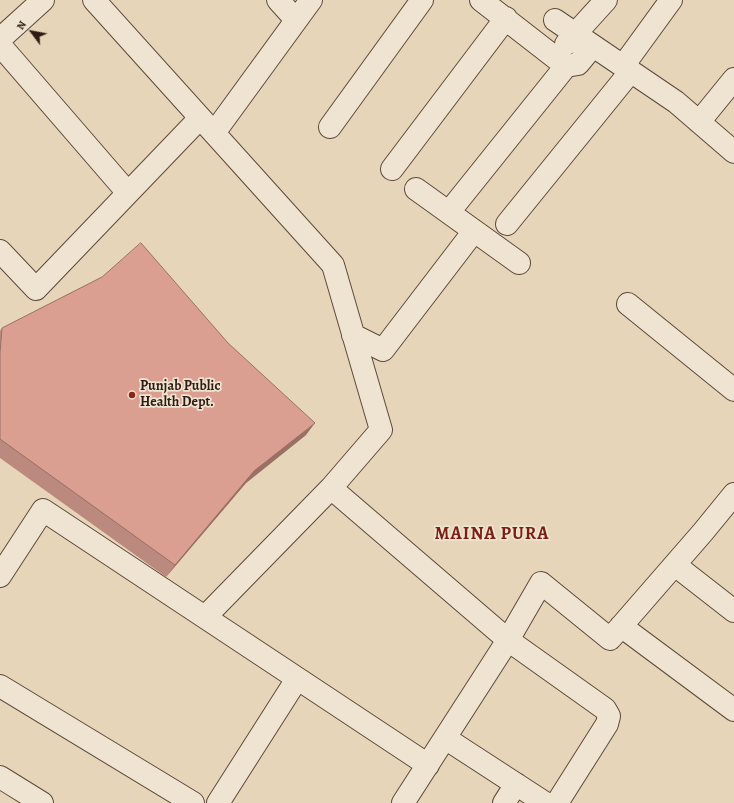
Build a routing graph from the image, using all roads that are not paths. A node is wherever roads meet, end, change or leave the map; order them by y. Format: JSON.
{"nodes":[{"id":1,"x":43,"y":0,"type":"edge"},
{"id":2,"x":94,"y":0,"type":"edge"},
{"id":3,"x":278,"y":0,"type":"edge"},
{"id":4,"x":311,"y":0,"type":"edge"},
{"id":5,"x":422,"y":0,"type":"edge"},
{"id":6,"x":481,"y":0,"type":"edge"},
{"id":7,"x":606,"y":0,"type":"edge"},
{"id":8,"x":671,"y":0,"type":"edge"},
{"id":9,"x":506,"y":18,"type":"junction"},
{"id":10,"x":296,"y":20,"type":"junction"},
{"id":11,"x":555,"y":20,"type":"dead end"},
{"id":12,"x":575,"y":33,"type":"junction"},
{"id":13,"x":0,"y":39,"type":"edge"},
{"id":14,"x":0,"y":45,"type":"edge"},
{"id":15,"x":593,"y":46,"type":"junction"},
{"id":16,"x":561,"y":62,"type":"junction"},
{"id":17,"x":627,"y":68,"type":"junction"},
{"id":18,"x":734,"y":79,"type":"edge"},
{"id":19,"x":699,"y":122,"type":"junction"},
{"id":20,"x":207,"y":126,"type":"junction"},
{"id":21,"x":330,"y":127,"type":"dead end"},
{"id":22,"x":734,"y":152,"type":"edge"},
{"id":23,"x":392,"y":169,"type":"dead end"},
{"id":24,"x":416,"y":189,"type":"dead end"},
{"id":25,"x":128,"y":193,"type":"junction"},
{"id":26,"x":449,"y":212,"type":"junction"},
{"id":27,"x":507,"y":224,"type":"dead end"},
{"id":28,"x":474,"y":231,"type":"junction"},
{"id":29,"x":0,"y":251,"type":"edge"},
{"id":30,"x":519,"y":263,"type":"dead end"},
{"id":31,"x":628,"y":304,"type":"dead end"},
{"id":32,"x":353,"y":335,"type":"junction"},
{"id":33,"x":734,"y":390,"type":"edge"},
{"id":34,"x":331,"y":488,"type":"junction"},
{"id":35,"x":734,"y":494,"type":"edge"},
{"id":36,"x":675,"y":565,"type":"junction"},
{"id":37,"x":0,"y":576,"type":"edge"},
{"id":38,"x":734,"y":611,"type":"edge"},
{"id":39,"x":205,"y":617,"type":"junction"},
{"id":40,"x":621,"y":626,"type":"junction"},
{"id":41,"x":508,"y":640,"type":"junction"},
{"id":42,"x":297,"y":679,"type":"junction"},
{"id":43,"x":0,"y":686,"type":"edge"},
{"id":44,"x":734,"y":710,"type":"edge"},
{"id":45,"x":446,"y":738,"type":"junction"},
{"id":46,"x":428,"y":765,"type":"junction"},
{"id":47,"x":0,"y":777,"type":"edge"},
{"id":48,"x":516,"y":784,"type":"junction"},
{"id":49,"x":42,"y":803,"type":"edge"},
{"id":50,"x":193,"y":803,"type":"edge"},
{"id":51,"x":218,"y":803,"type":"edge"},
{"id":52,"x":403,"y":803,"type":"edge"},
{"id":53,"x":504,"y":803,"type":"edge"},
{"id":54,"x":545,"y":803,"type":"edge"},
{"id":55,"x":557,"y":803,"type":"edge"}],
"edges":[{"from":1,"to":13,"type":"street"},
{"from":2,"to":20,"type":"street"},
{"from":3,"to":10,"type":"street"},
{"from":4,"to":10,"type":"street"},
{"from":5,"to":21,"type":"street"},
{"from":6,"to":9,"type":"street"},
{"from":7,"to":12,"type":"street"},
{"from":8,"to":17,"type":"street"},
{"from":9,"to":16,"type":"street"},
{"from":9,"to":23,"type":"street"},
{"from":10,"to":20,"type":"street"},
{"from":11,"to":12,"type":"street"},
{"from":12,"to":15,"type":"street"},
{"from":12,"to":16,"type":"street"},
{"from":14,"to":25,"type":"street"},
{"from":15,"to":16,"type":"street"},
{"from":15,"to":17,"type":"street"},
{"from":16,"to":26,"type":"street"},
{"from":17,"to":19,"type":"street"},
{"from":17,"to":27,"type":"street"},
{"from":18,"to":19,"type":"street"},
{"from":19,"to":22,"type":"street"},
{"from":20,"to":25,"type":"street"},
{"from":20,"to":32,"type":"street"},
{"from":24,"to":26,"type":"street"},
{"from":25,"to":29,"type":"street"},
{"from":26,"to":28,"type":"street"},
{"from":28,"to":30,"type":"street"},
{"from":28,"to":32,"type":"street"},
{"from":31,"to":33,"type":"street"},
{"from":32,"to":34,"type":"street"},
{"from":34,"to":39,"type":"street"},
{"from":34,"to":41,"type":"street"},
{"from":35,"to":36,"type":"street"},
{"from":36,"to":38,"type":"street"},
{"from":36,"to":40,"type":"street"},
{"from":37,"to":39,"type":"street"},
{"from":39,"to":42,"type":"street"},
{"from":40,"to":41,"type":"street"},
{"from":40,"to":44,"type":"street"},
{"from":41,"to":45,"type":"street"},
{"from":41,"to":55,"type":"street"},
{"from":42,"to":46,"type":"street"},
{"from":42,"to":51,"type":"street"},
{"from":43,"to":50,"type":"street"},
{"from":45,"to":46,"type":"street"},
{"from":45,"to":48,"type":"street"},
{"from":46,"to":52,"type":"street"},
{"from":47,"to":49,"type":"street"},
{"from":48,"to":53,"type":"street"},
{"from":48,"to":54,"type":"street"}]}
